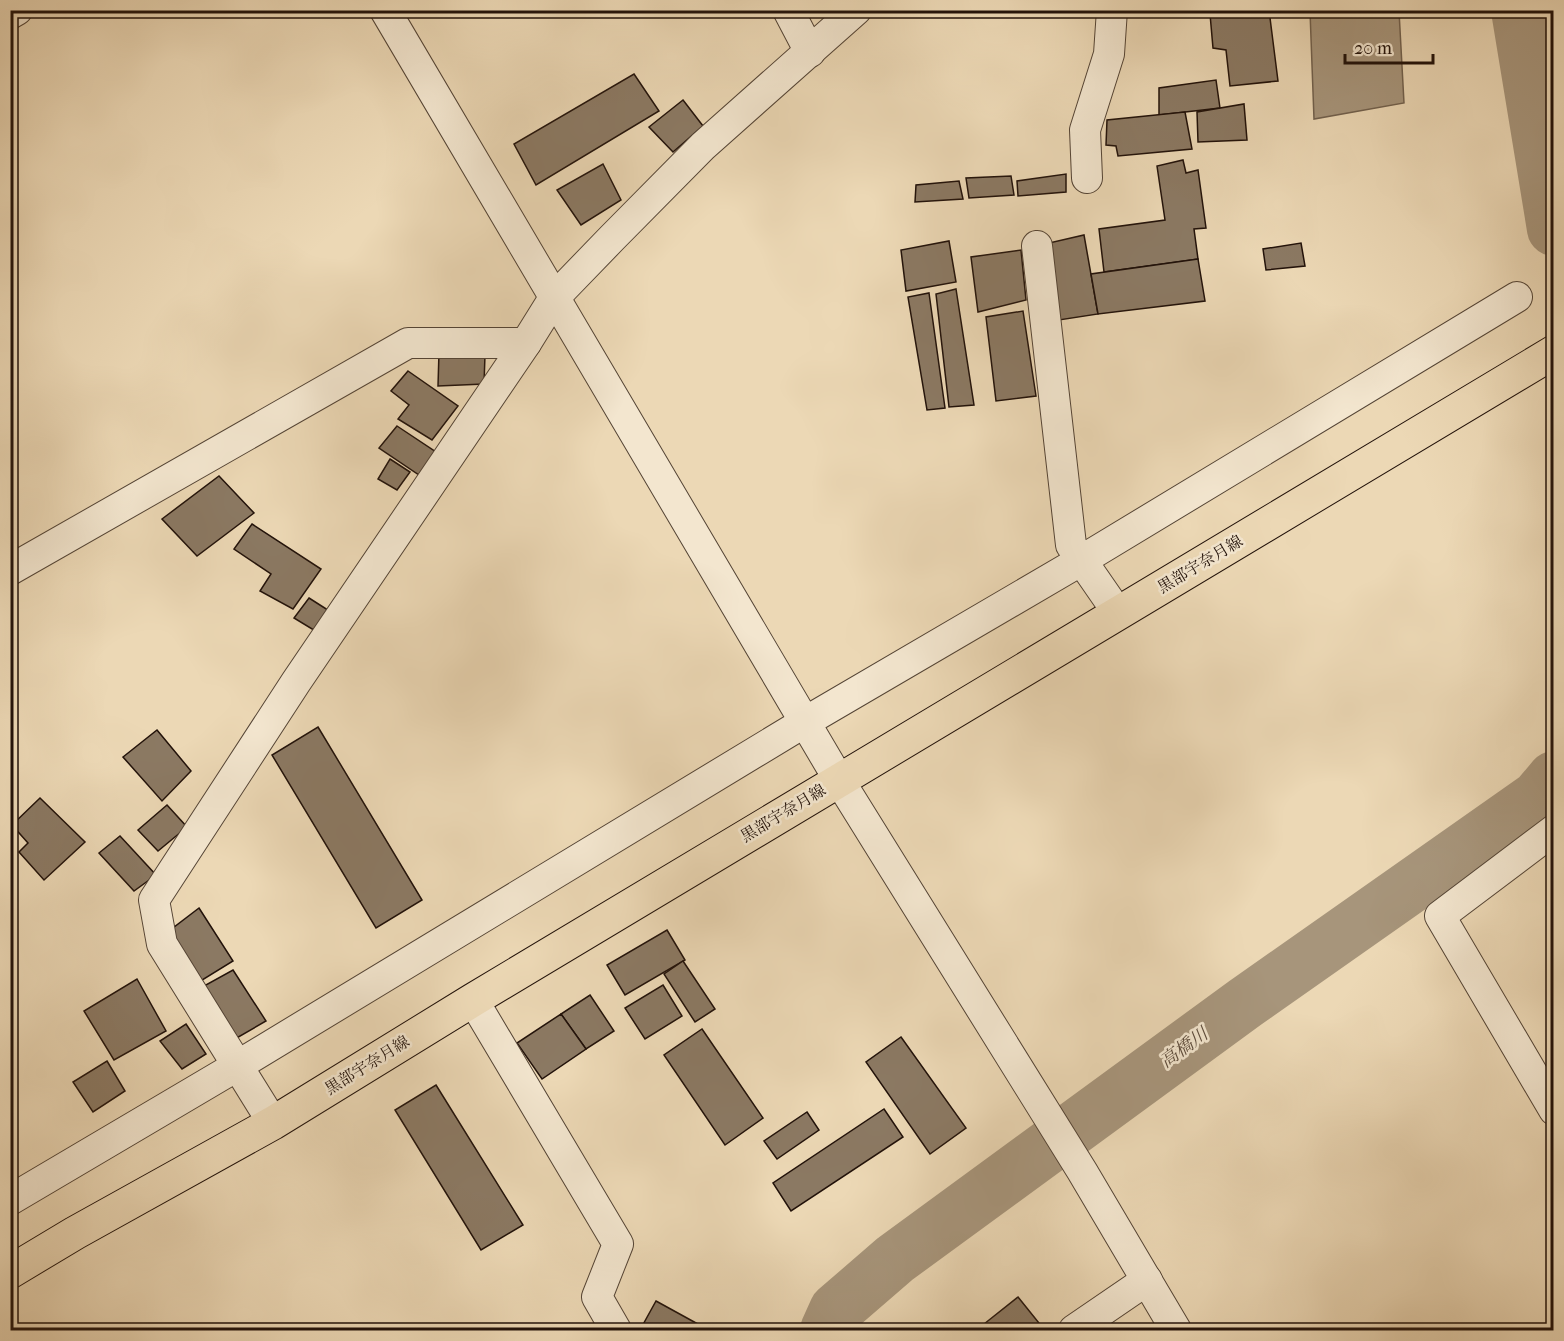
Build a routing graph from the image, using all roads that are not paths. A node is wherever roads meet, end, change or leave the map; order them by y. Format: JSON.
{"nodes":[{"id":1,"x":17,"y":10,"type":"edge"},
{"id":2,"x":385,"y":10,"type":"edge"},
{"id":3,"x":788,"y":10,"type":"edge"},
{"id":4,"x":856,"y":10,"type":"edge"},
{"id":5,"x":1112,"y":10,"type":"edge"},
{"id":6,"x":10,"y":14,"type":"edge"},
{"id":7,"x":810,"y":52,"type":"junction"},
{"id":8,"x":1087,"y":178,"type":"dead end"},
{"id":9,"x":1036,"y":246,"type":"dead end"},
{"id":10,"x":1517,"y":297,"type":"dead end"},
{"id":11,"x":555,"y":298,"type":"junction"},
{"id":12,"x":526,"y":343,"type":"junction"},
{"id":13,"x":1554,"y":352,"type":"edge"},
{"id":14,"x":1082,"y":560,"type":"junction"},
{"id":15,"x":10,"y":570,"type":"edge"},
{"id":16,"x":1118,"y":613,"type":"junction"},
{"id":17,"x":805,"y":722,"type":"junction"},
{"id":18,"x":839,"y":780,"type":"junction"},
{"id":19,"x":1554,"y":830,"type":"edge"},
{"id":20,"x":472,"y":1000,"type":"junction"},
{"id":21,"x":237,"y":1066,"type":"junction"},
{"id":22,"x":1554,"y":1110,"type":"edge"},
{"id":23,"x":273,"y":1123,"type":"junction"},
{"id":24,"x":10,"y":1200,"type":"edge"},
{"id":25,"x":10,"y":1272,"type":"edge"},
{"id":26,"x":1147,"y":1280,"type":"junction"},
{"id":27,"x":616,"y":1330,"type":"edge"},
{"id":28,"x":1074,"y":1330,"type":"edge"},
{"id":29,"x":1176,"y":1330,"type":"edge"}],
"edges":[{"from":1,"to":6,"type":"street"},
{"from":2,"to":11,"type":"street"},
{"from":3,"to":7,"type":"street"},
{"from":4,"to":7,"type":"street"},
{"from":5,"to":8,"type":"street"},
{"from":7,"to":11,"type":"street"},
{"from":9,"to":14,"type":"street"},
{"from":10,"to":14,"type":"street"},
{"from":11,"to":12,"type":"street"},
{"from":11,"to":17,"type":"street"},
{"from":12,"to":15,"type":"street"},
{"from":12,"to":21,"type":"street"},
{"from":13,"to":16,"type":"main road","name":"黒部宇奈月線"},
{"from":14,"to":16,"type":"street"},
{"from":14,"to":17,"type":"street"},
{"from":16,"to":18,"type":"main road","name":"黒部宇奈月線"},
{"from":17,"to":18,"type":"street"},
{"from":17,"to":21,"type":"street"},
{"from":18,"to":20,"type":"main road","name":"黒部宇奈月線"},
{"from":18,"to":26,"type":"street"},
{"from":19,"to":22,"type":"street"},
{"from":20,"to":23,"type":"main road","name":"黒部宇奈月線"},
{"from":20,"to":27,"type":"street"},
{"from":21,"to":23,"type":"street"},
{"from":21,"to":24,"type":"street"},
{"from":23,"to":25,"type":"main road","name":"黒部宇奈月線"},
{"from":26,"to":28,"type":"street"},
{"from":26,"to":29,"type":"street"}]}
